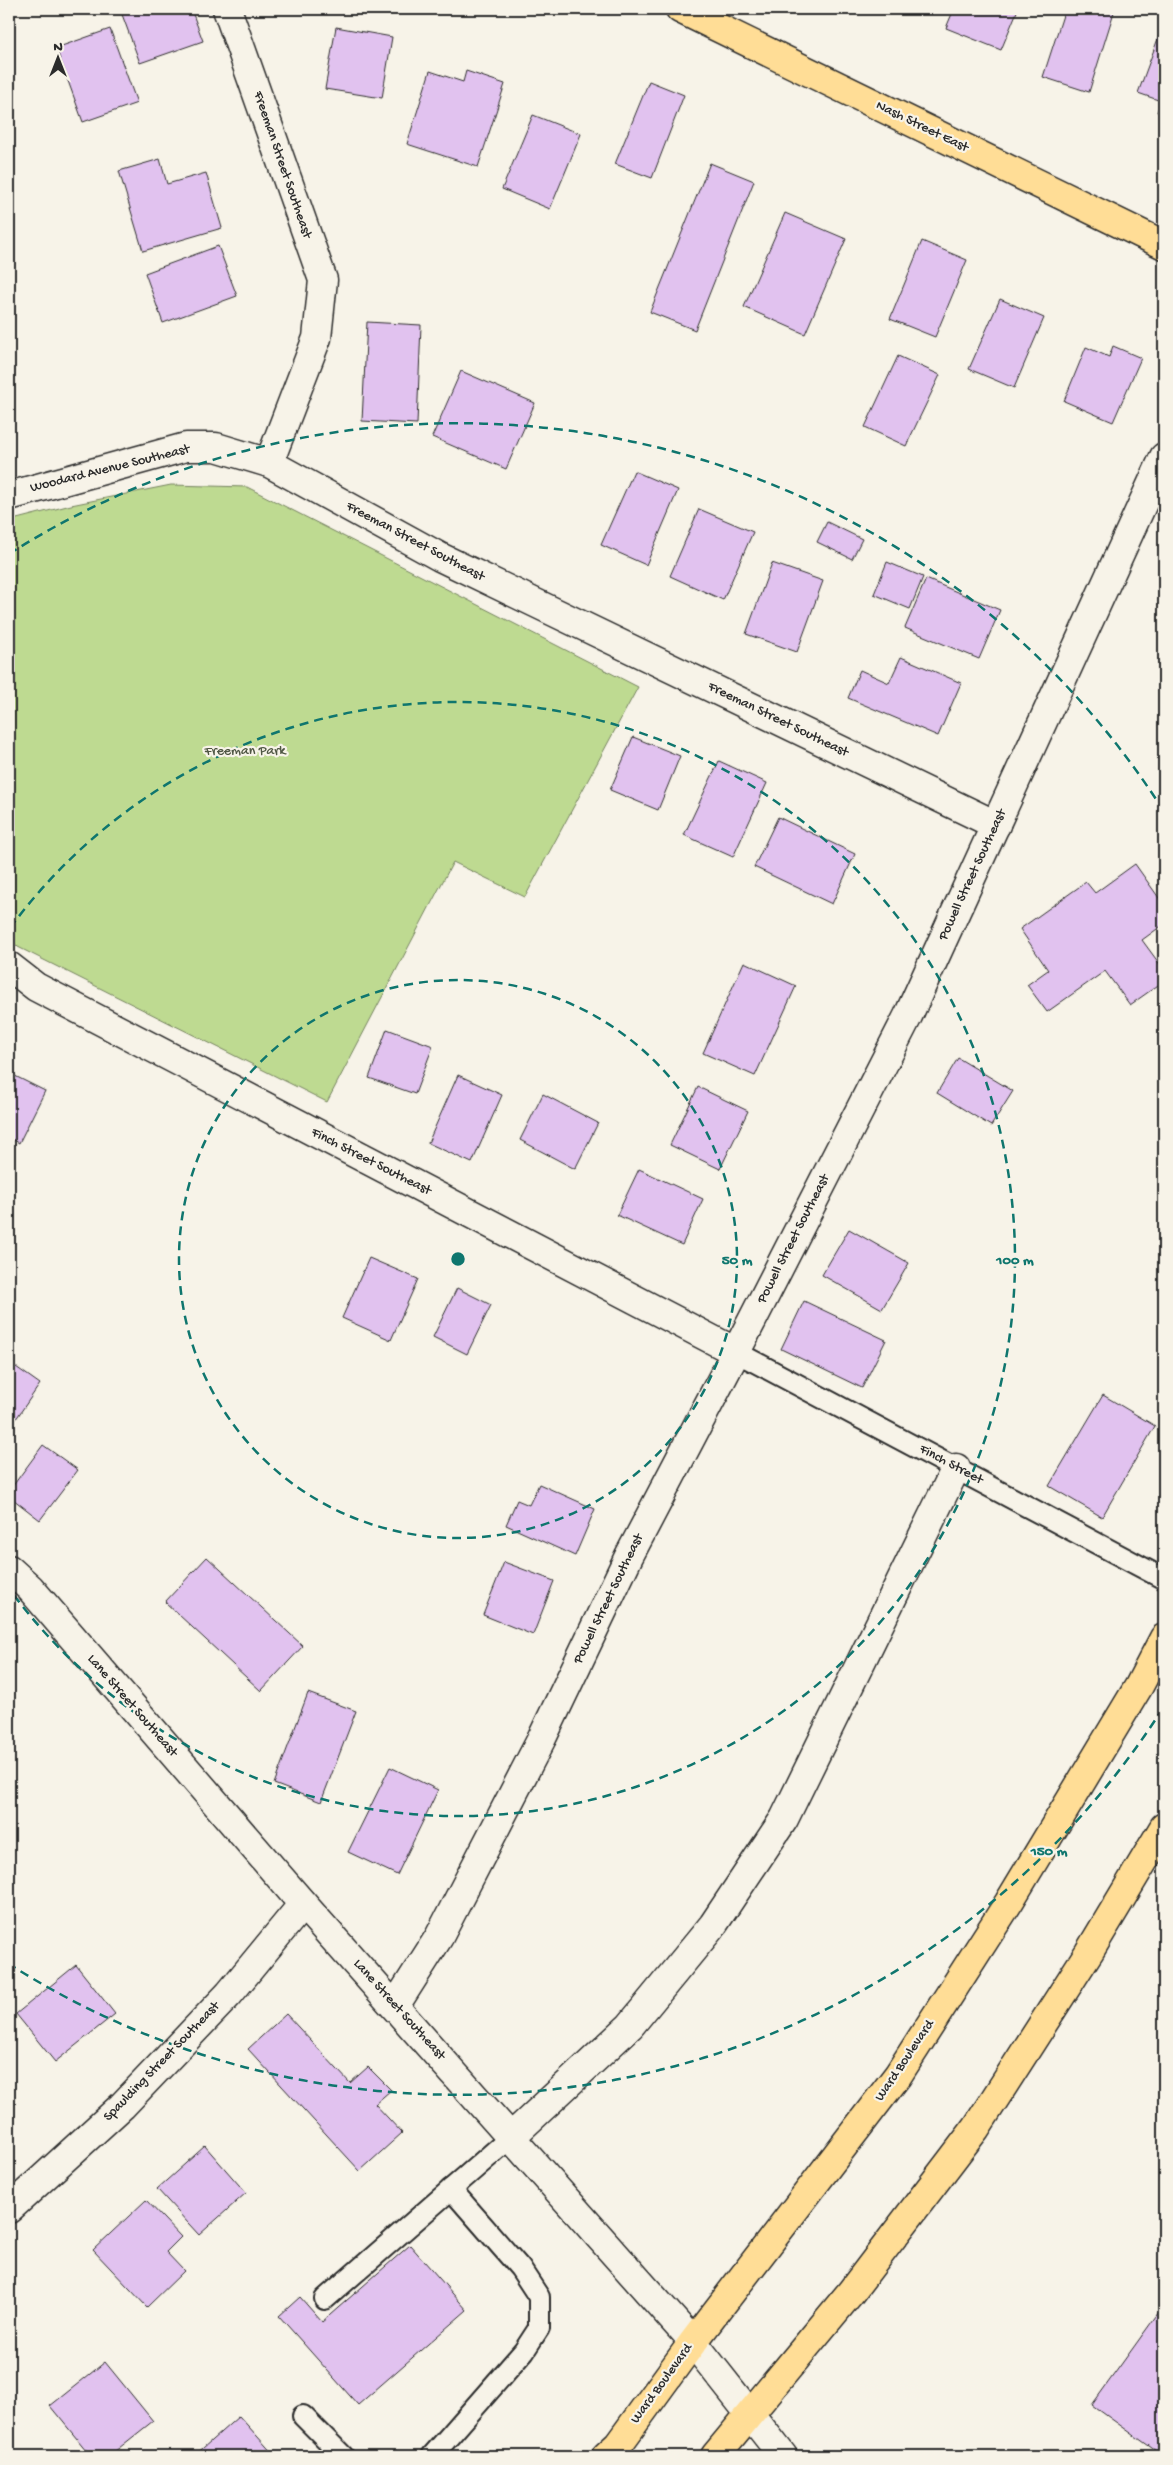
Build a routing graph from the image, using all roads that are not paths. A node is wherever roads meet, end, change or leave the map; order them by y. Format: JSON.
{"nodes":[{"id":1,"x":227,"y":9,"type":"edge"},
{"id":2,"x":680,"y":9,"type":"edge"},
{"id":3,"x":1164,"y":245,"type":"edge"},
{"id":4,"x":1164,"y":457,"type":"edge"},
{"id":5,"x":269,"y":463,"type":"junction"},
{"id":6,"x":9,"y":496,"type":"edge"},
{"id":7,"x":996,"y":825,"type":"junction"},
{"id":8,"x":9,"y":966,"type":"edge"},
{"id":9,"x":736,"y":1352,"type":"junction"},
{"id":10,"x":956,"y":1468,"type":"junction"},
{"id":11,"x":9,"y":1569,"type":"edge"},
{"id":12,"x":1164,"y":1579,"type":"edge"},
{"id":13,"x":1164,"y":1638,"type":"edge"},
{"id":14,"x":1164,"y":1827,"type":"edge"},
{"id":15,"x":303,"y":1904,"type":"junction"},
{"id":16,"x":395,"y":2006,"type":"junction"},
{"id":17,"x":510,"y":2136,"type":"junction"},
{"id":18,"x":451,"y":2189,"type":"junction"},
{"id":19,"x":9,"y":2209,"type":"edge"},
{"id":20,"x":324,"y":2299,"type":"dead end"},
{"id":21,"x":693,"y":2342,"type":"junction"},
{"id":22,"x":750,"y":2414,"type":"junction"},
{"id":23,"x":303,"y":2416,"type":"dead end"},
{"id":24,"x":343,"y":2456,"type":"edge"},
{"id":25,"x":432,"y":2456,"type":"edge"},
{"id":26,"x":606,"y":2456,"type":"edge"},
{"id":27,"x":715,"y":2456,"type":"edge"},
{"id":28,"x":783,"y":2456,"type":"edge"}],
"edges":[{"from":1,"to":5,"type":"street","name":"Freeman Street Southeast"},
{"from":2,"to":3,"type":"main road","name":"Nash Street East"},
{"from":4,"to":7,"type":"street","name":"Powell Street Southeast"},
{"from":5,"to":6,"type":"street","name":"Woodard Avenue Southeast"},
{"from":5,"to":7,"type":"street","name":"Freeman Street Southeast"},
{"from":7,"to":9,"type":"street","name":"Powell Street Southeast"},
{"from":8,"to":9,"type":"street","name":"Finch Street Southeast"},
{"from":9,"to":10,"type":"lane","name":"Finch Street"},
{"from":9,"to":16,"type":"street","name":"Powell Street Southeast"},
{"from":10,"to":12,"type":"lane","name":"Finch Street"},
{"from":10,"to":17,"type":"street"},
{"from":11,"to":15,"type":"street","name":"Lane Street Southeast"},
{"from":13,"to":21,"type":"main road","name":"Ward Boulevard"},
{"from":14,"to":22,"type":"main road"},
{"from":15,"to":16,"type":"street","name":"Lane Street Southeast"},
{"from":15,"to":19,"type":"street","name":"Spaulding Street Southeast"},
{"from":16,"to":17,"type":"street","name":"Lane Street Southeast"},
{"from":17,"to":18,"type":"lane"},
{"from":17,"to":21,"type":"street","name":"Lane Street Southeast"},
{"from":18,"to":20,"type":"lane"},
{"from":18,"to":25,"type":"lane"},
{"from":21,"to":22,"type":"street","name":"Lane Street Southeast"},
{"from":21,"to":26,"type":"main road","name":"Ward Boulevard"},
{"from":22,"to":27,"type":"main road"},
{"from":22,"to":28,"type":"street","name":"Lane Street Southeast"},
{"from":23,"to":24,"type":"lane"}]}
